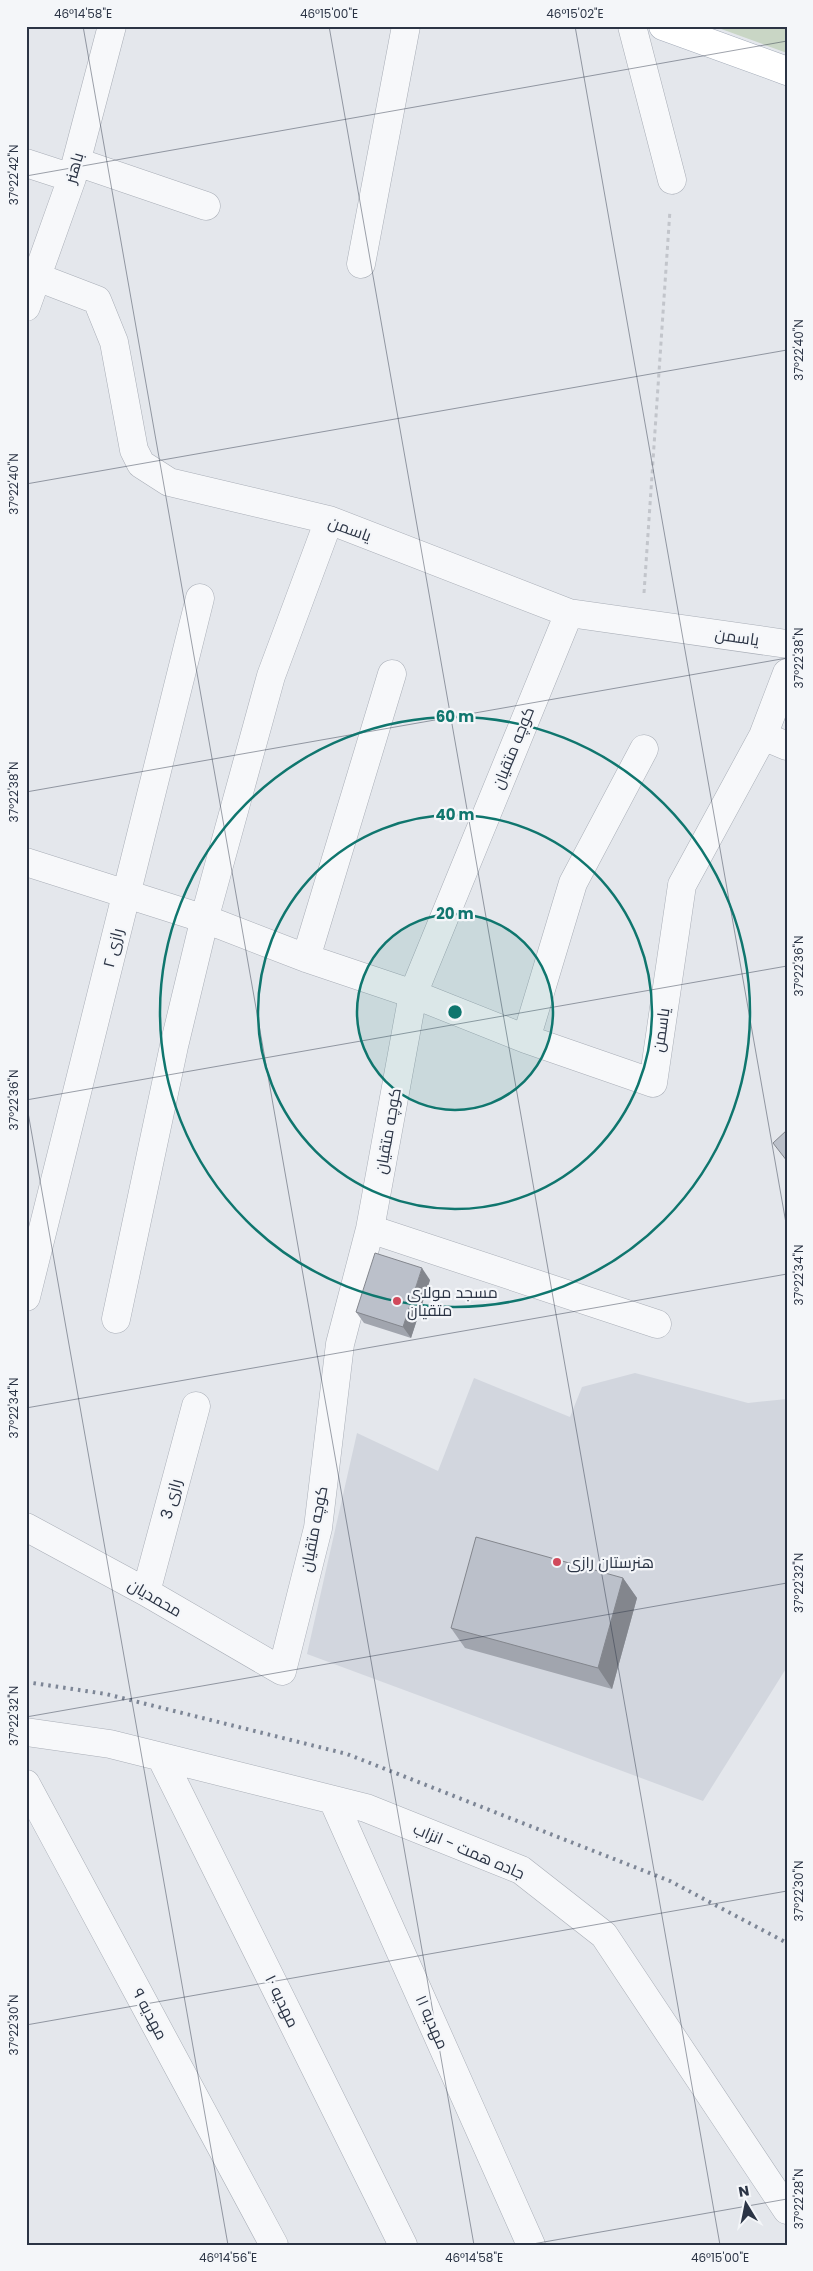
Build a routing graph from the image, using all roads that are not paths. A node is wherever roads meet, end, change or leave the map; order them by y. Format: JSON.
{"nodes":[{"id":1,"x":112,"y":26,"type":"edge"},
{"id":2,"x":406,"y":26,"type":"edge"},
{"id":3,"x":632,"y":26,"type":"edge"},
{"id":4,"x":663,"y":26,"type":"edge"},
{"id":5,"x":787,"y":72,"type":"edge"},
{"id":6,"x":26,"y":163,"type":"edge"},
{"id":7,"x":75,"y":170,"type":"junction"},
{"id":8,"x":672,"y":180,"type":"road end"},
{"id":9,"x":206,"y":206,"type":"dead end"},
{"id":10,"x":361,"y":264,"type":"dead end"},
{"id":11,"x":37,"y":277,"type":"junction"},
{"id":12,"x":26,"y":307,"type":"edge"},
{"id":13,"x":329,"y":520,"type":"junction"},
{"id":14,"x":200,"y":598,"type":"dead end"},
{"id":15,"x":568,"y":613,"type":"junction"},
{"id":16,"x":787,"y":644,"type":"edge"},
{"id":17,"x":787,"y":673,"type":"edge"},
{"id":18,"x":392,"y":674,"type":"dead end"},
{"id":19,"x":775,"y":741,"type":"edge"},
{"id":20,"x":644,"y":749,"type":"dead end"},
{"id":21,"x":26,"y":862,"type":"edge"},
{"id":22,"x":127,"y":893,"type":"junction"},
{"id":23,"x":205,"y":919,"type":"junction"},
{"id":24,"x":306,"y":958,"type":"junction"},
{"id":25,"x":413,"y":994,"type":"junction"},
{"id":26,"x":526,"y":1039,"type":"junction"},
{"id":27,"x":370,"y":1229,"type":"junction"},
{"id":28,"x":26,"y":1297,"type":"edge"},
{"id":29,"x":116,"y":1319,"type":"dead end"},
{"id":30,"x":657,"y":1324,"type":"dead end"},
{"id":31,"x":196,"y":1406,"type":"dead end"},
{"id":32,"x":26,"y":1528,"type":"edge"},
{"id":33,"x":146,"y":1592,"type":"junction"},
{"id":34,"x":282,"y":1671,"type":"joint"},
{"id":35,"x":26,"y":1732,"type":"edge"},
{"id":36,"x":161,"y":1757,"type":"junction"},
{"id":37,"x":26,"y":1784,"type":"edge"},
{"id":38,"x":333,"y":1800,"type":"junction"},
{"id":39,"x":787,"y":2210,"type":"edge"},
{"id":40,"x":274,"y":2245,"type":"edge"},
{"id":41,"x":402,"y":2245,"type":"edge"},
{"id":42,"x":531,"y":2245,"type":"edge"}],
"edges":[{"from":1,"to":7,"type":"street","name":"باهنر"},
{"from":2,"to":10,"type":"street"},
{"from":3,"to":8,"type":"street"},
{"from":4,"to":5,"type":"main road"},
{"from":6,"to":7,"type":"street"},
{"from":7,"to":9,"type":"street"},
{"from":7,"to":11,"type":"street","name":"باهنر"},
{"from":11,"to":12,"type":"street","name":"باهنر"},
{"from":11,"to":13,"type":"street","name":"یاسمن"},
{"from":13,"to":15,"type":"street","name":"یاسمن"},
{"from":13,"to":23,"type":"street"},
{"from":14,"to":22,"type":"street","name":"رازی ۲"},
{"from":15,"to":16,"type":"street","name":"یاسمن"},
{"from":15,"to":25,"type":"street","name":"کوچه متقیان"},
{"from":17,"to":19,"type":"street","name":"یاسمن"},
{"from":18,"to":24,"type":"street"},
{"from":19,"to":26,"type":"street","name":"یاسمن"},
{"from":20,"to":26,"type":"street"},
{"from":21,"to":22,"type":"street"},
{"from":22,"to":23,"type":"street"},
{"from":22,"to":28,"type":"street","name":"رازی ۲"},
{"from":23,"to":24,"type":"street"},
{"from":23,"to":29,"type":"street"},
{"from":24,"to":25,"type":"street"},
{"from":25,"to":26,"type":"street"},
{"from":25,"to":27,"type":"street","name":"کوچه متقیان"},
{"from":27,"to":30,"type":"street"},
{"from":27,"to":34,"type":"street","name":"کوچه متقیان"},
{"from":31,"to":33,"type":"street","name":"رازی 3"},
{"from":32,"to":33,"type":"street","name":"محمدیان"},
{"from":33,"to":34,"type":"street","name":"محمدیان"},
{"from":35,"to":36,"type":"street","name":"جاده همت - انزاب"},
{"from":36,"to":38,"type":"street","name":"جاده همت - انزاب"},
{"from":36,"to":41,"type":"street","name":"مهدیه ۱۰"},
{"from":37,"to":40,"type":"street","name":"مهدیه ۹"},
{"from":38,"to":39,"type":"street","name":"جاده همت - انزاب"},
{"from":38,"to":42,"type":"street","name":"مهدیه ۱۱"}]}
